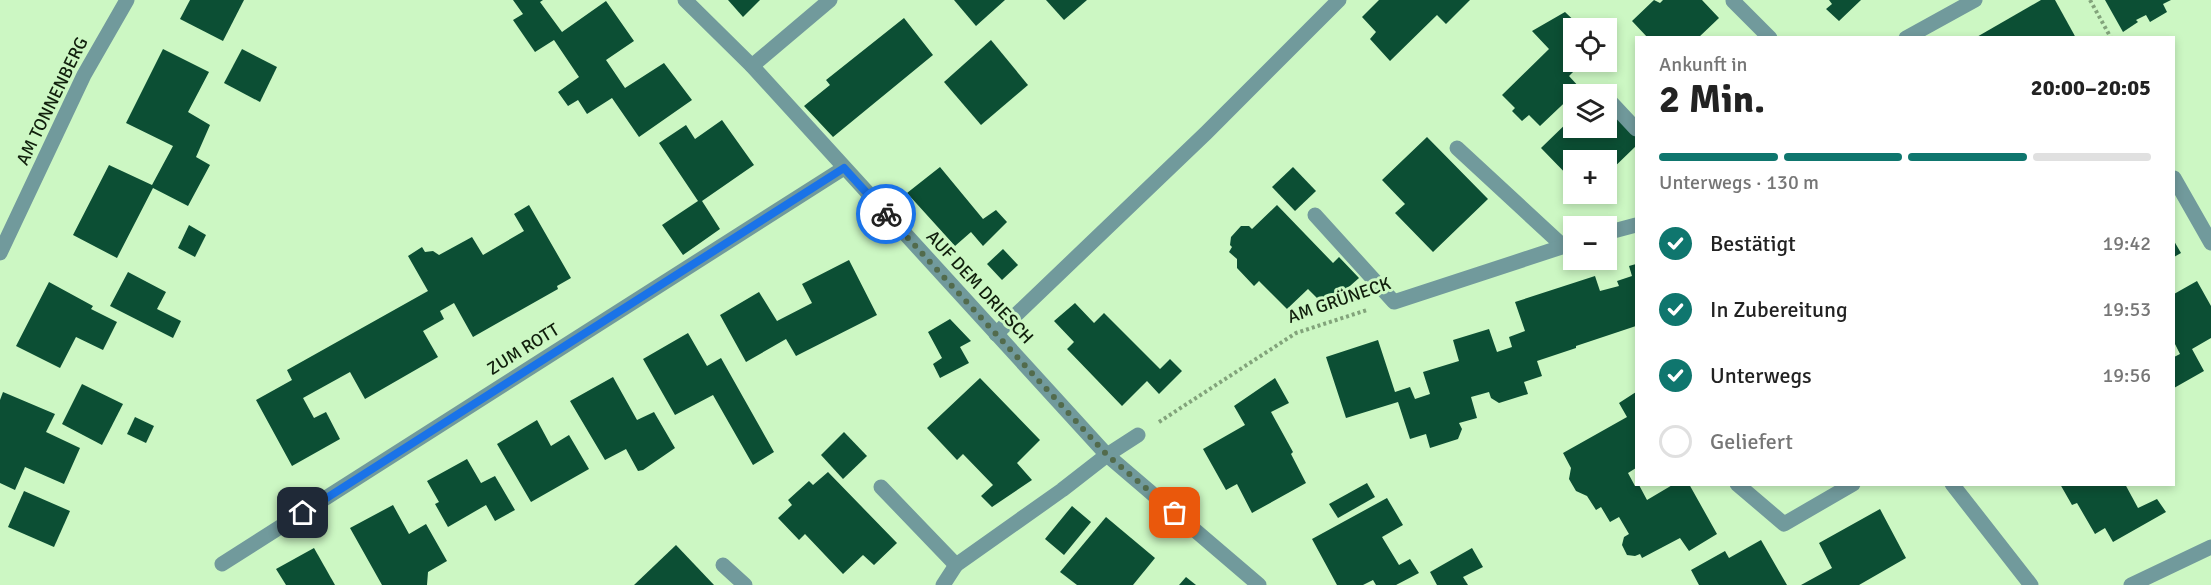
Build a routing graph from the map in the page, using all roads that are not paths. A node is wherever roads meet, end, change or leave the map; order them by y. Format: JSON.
{"nodes":[{"id":1,"x":127,"y":0,"type":"edge"},
{"id":2,"x":686,"y":0,"type":"edge"},
{"id":3,"x":830,"y":0,"type":"edge"},
{"id":4,"x":1339,"y":0,"type":"edge"},
{"id":5,"x":1975,"y":0,"type":"edge"},
{"id":6,"x":1733,"y":1,"type":"edge"},
{"id":7,"x":1953,"y":5,"type":"edge"},
{"id":8,"x":1768,"y":36,"type":"edge"},
{"id":9,"x":1909,"y":36,"type":"edge"},
{"id":10,"x":752,"y":66,"type":"junction"},
{"id":11,"x":1617,"y":109,"type":"edge"},
{"id":12,"x":1635,"y":128,"type":"edge"},
{"id":13,"x":1457,"y":148,"type":"dead end"},
{"id":14,"x":844,"y":168,"type":"junction"},
{"id":15,"x":2175,"y":180,"type":"edge"},
{"id":16,"x":1315,"y":215,"type":"dead end"},
{"id":17,"x":1635,"y":225,"type":"edge"},
{"id":18,"x":1617,"y":230,"type":"edge"},
{"id":19,"x":1563,"y":240,"type":"edge"},
{"id":20,"x":2211,"y":243,"type":"edge"},
{"id":21,"x":1563,"y":246,"type":"edge"},
{"id":22,"x":0,"y":253,"type":"edge"},
{"id":23,"x":996,"y":334,"type":"junction"},
{"id":24,"x":1138,"y":435,"type":"road end"},
{"id":25,"x":1107,"y":455,"type":"junction"},
{"id":26,"x":1739,"y":486,"type":"edge"},
{"id":27,"x":1850,"y":486,"type":"edge"},
{"id":28,"x":1954,"y":486,"type":"edge"},
{"id":29,"x":880,"y":487,"type":"dead end"},
{"id":30,"x":2211,"y":547,"type":"edge"},
{"id":31,"x":222,"y":564,"type":"dead end"},
{"id":32,"x":723,"y":565,"type":"dead end"},
{"id":33,"x":957,"y":566,"type":"junction"},
{"id":34,"x":745,"y":585,"type":"edge"},
{"id":35,"x":943,"y":585,"type":"edge"},
{"id":36,"x":1259,"y":585,"type":"edge"},
{"id":37,"x":2031,"y":585,"type":"edge"},
{"id":38,"x":2131,"y":585,"type":"edge"}],
"edges":[{"from":1,"to":22,"type":"street","name":"AM TONNENBERG"},
{"from":2,"to":10,"type":"street","name":"AUF DEM DRIESCH"},
{"from":3,"to":10,"type":"street"},
{"from":4,"to":23,"type":"street"},
{"from":5,"to":7,"type":"street"},
{"from":6,"to":8,"type":"street"},
{"from":7,"to":9,"type":"street"},
{"from":10,"to":14,"type":"street","name":"AUF DEM DRIESCH"},
{"from":11,"to":12,"type":"street"},
{"from":13,"to":19,"type":"street"},
{"from":14,"to":23,"type":"street","name":"AUF DEM DRIESCH"},
{"from":14,"to":31,"type":"street","name":"ZUM ROTT"},
{"from":15,"to":20,"type":"street"},
{"from":16,"to":21,"type":"street","name":"AM GRÜNECK"},
{"from":17,"to":18,"type":"street"},
{"from":23,"to":25,"type":"street","name":"AUF DEM DRIESCH"},
{"from":24,"to":25,"type":"street"},
{"from":25,"to":33,"type":"street"},
{"from":25,"to":36,"type":"street","name":"AUF DEM DRIESCH"},
{"from":26,"to":27,"type":"street"},
{"from":28,"to":37,"type":"street"},
{"from":29,"to":33,"type":"street"},
{"from":30,"to":38,"type":"street"},
{"from":32,"to":34,"type":"street"},
{"from":33,"to":35,"type":"street"}]}
